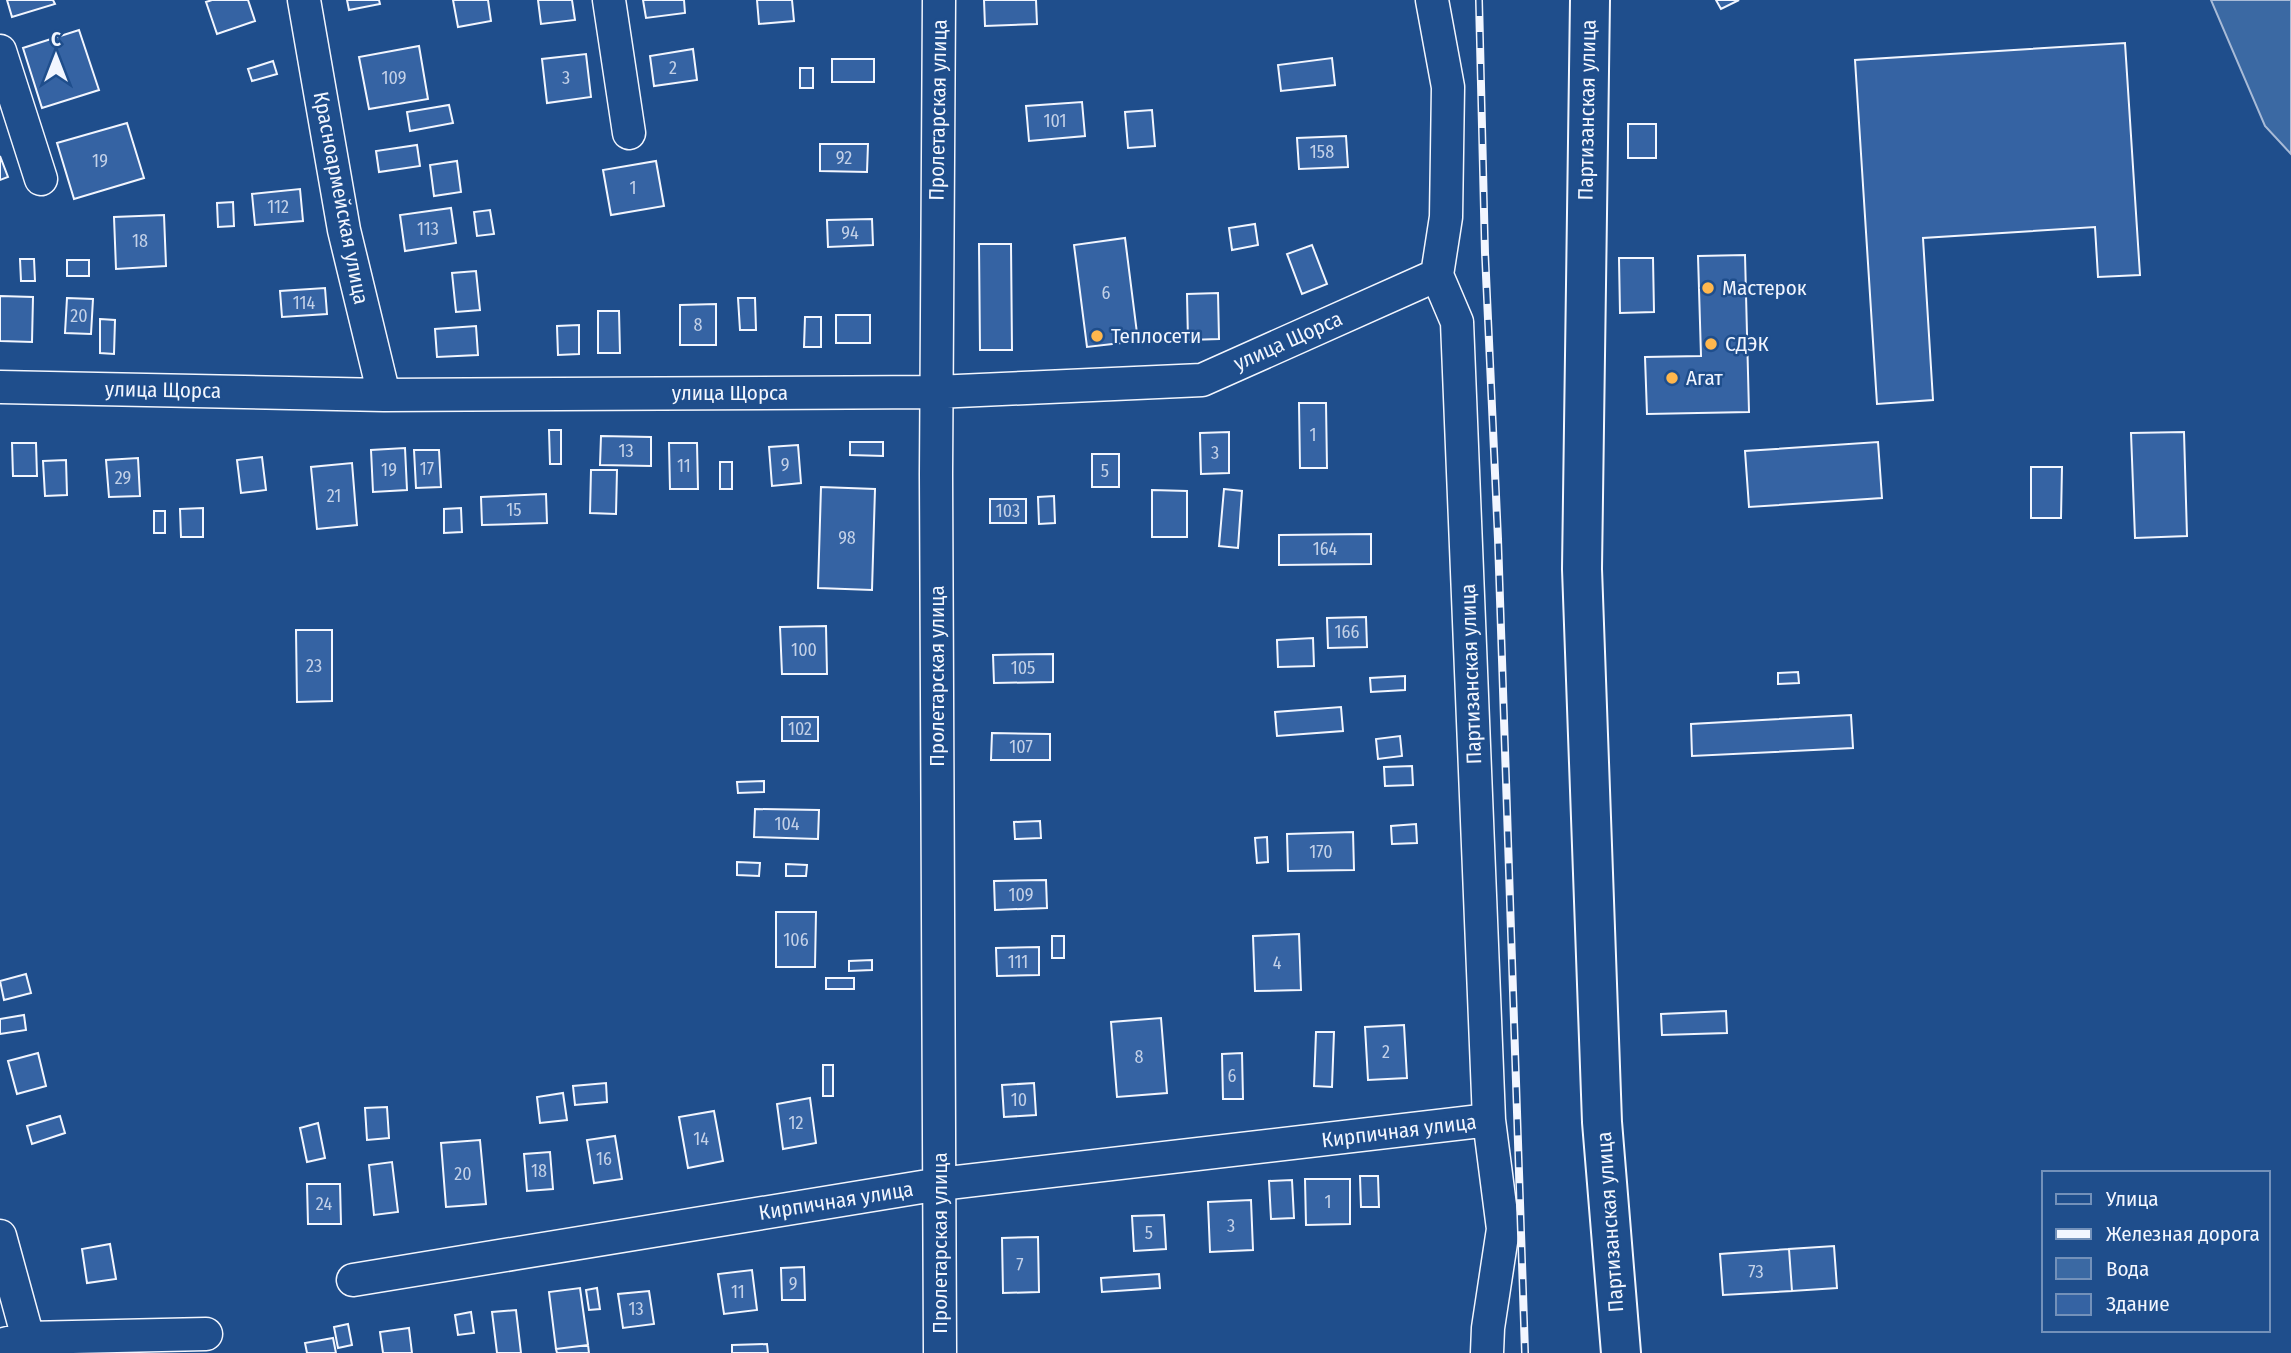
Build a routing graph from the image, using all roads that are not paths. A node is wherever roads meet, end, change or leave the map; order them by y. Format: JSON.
{"nodes":[{"id":1,"x":304,"y":0,"type":"edge"},
{"id":2,"x":609,"y":0,"type":"edge"},
{"id":3,"x":939,"y":0,"type":"edge"},
{"id":4,"x":1432,"y":0,"type":"edge"},
{"id":5,"x":1590,"y":0,"type":"edge"},
{"id":6,"x":0,"y":51,"type":"edge"},
{"id":7,"x":629,"y":132,"type":"dead end"},
{"id":8,"x":41,"y":179,"type":"dead end"},
{"id":9,"x":1437,"y":275,"type":"junction"},
{"id":10,"x":0,"y":387,"type":"edge"},
{"id":11,"x":936,"y":392,"type":"junction"},
{"id":12,"x":384,"y":395,"type":"junction"},
{"id":13,"x":1489,"y":1120,"type":"junction"},
{"id":14,"x":940,"y":1184,"type":"junction"},
{"id":15,"x":0,"y":1236,"type":"edge"},
{"id":16,"x":353,"y":1280,"type":"dead end"},
{"id":17,"x":206,"y":1334,"type":"dead end"},
{"id":18,"x":22,"y":1345,"type":"edge"},
{"id":19,"x":940,"y":1353,"type":"edge"},
{"id":20,"x":1487,"y":1353,"type":"edge"},
{"id":21,"x":1621,"y":1353,"type":"edge"}],
"edges":[{"from":1,"to":12,"type":"street","name":"Красноармейская улица"},
{"from":2,"to":7,"type":"street"},
{"from":3,"to":11,"type":"street","name":"Пролетарская улица"},
{"from":4,"to":9,"type":"street"},
{"from":5,"to":21,"type":"main road","name":"Партизанская улица"},
{"from":6,"to":8,"type":"street"},
{"from":9,"to":11,"type":"street","name":"улица Щорса"},
{"from":9,"to":13,"type":"street","name":"Партизанская улица"},
{"from":10,"to":12,"type":"street","name":"улица Щорса"},
{"from":11,"to":12,"type":"street","name":"улица Щорса"},
{"from":11,"to":14,"type":"street","name":"Пролетарская улица"},
{"from":13,"to":14,"type":"street","name":"Кирпичная улица"},
{"from":13,"to":20,"type":"street","name":"Партизанская улица"},
{"from":14,"to":16,"type":"street","name":"Кирпичная улица"},
{"from":14,"to":19,"type":"street","name":"Пролетарская улица"},
{"from":15,"to":18,"type":"street"},
{"from":17,"to":18,"type":"street"}]}
